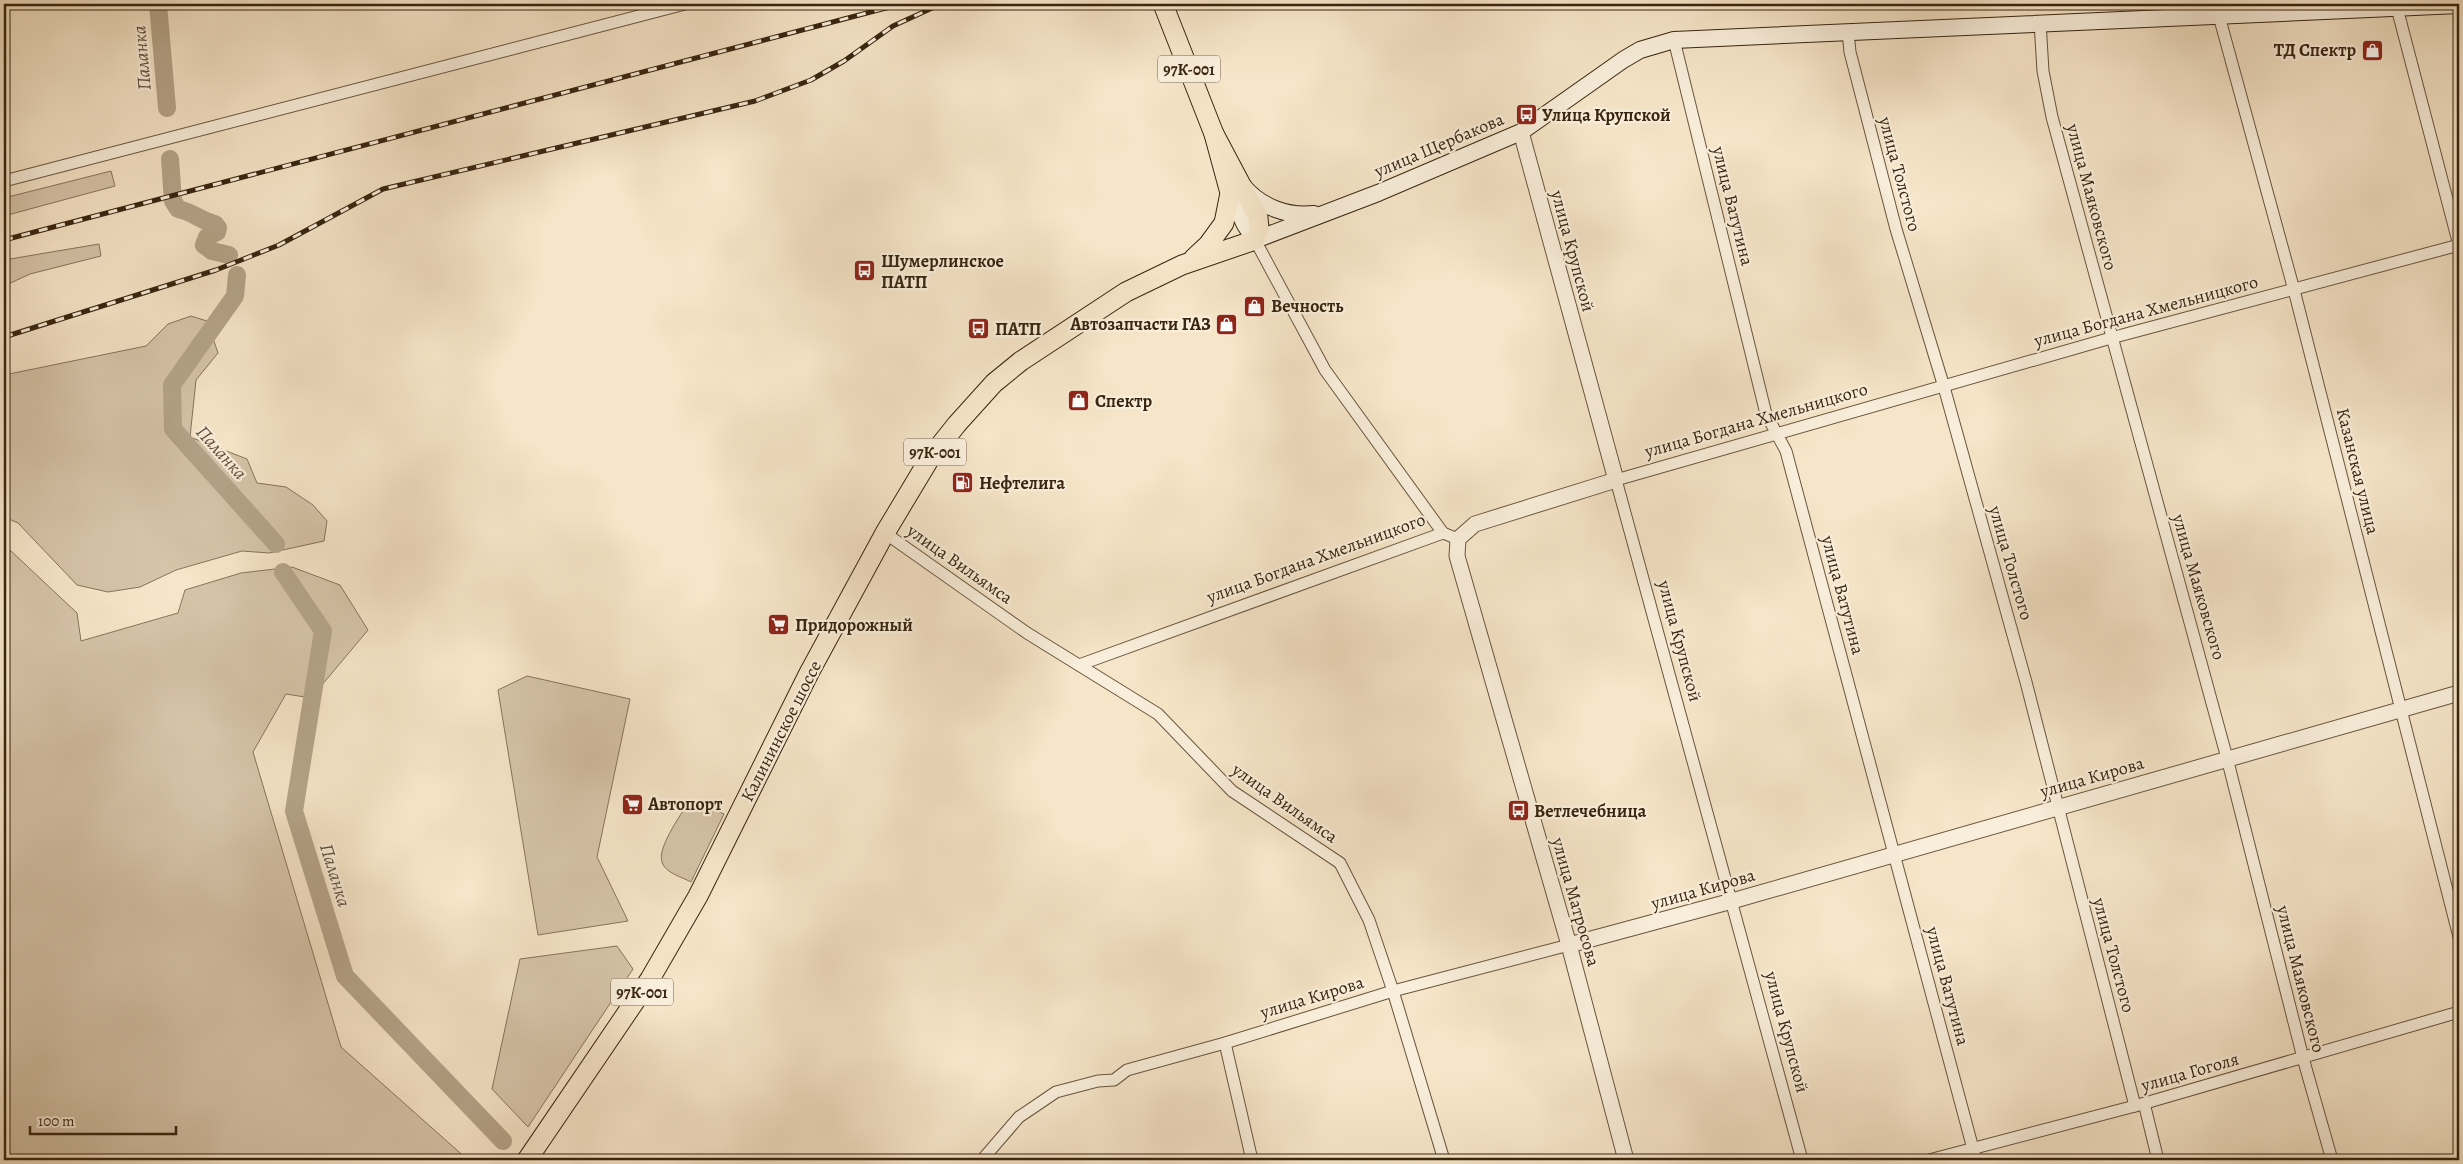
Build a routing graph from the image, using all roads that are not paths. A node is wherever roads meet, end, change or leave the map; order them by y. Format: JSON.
{"nodes":[{"id":1,"x":685,"y":4,"type":"edge"},
{"id":2,"x":1163,"y":4,"type":"edge"},
{"id":3,"x":2459,"y":5,"type":"edge"},
{"id":4,"x":2397,"y":8,"type":"junction"},
{"id":5,"x":2219,"y":16,"type":"junction"},
{"id":6,"x":2040,"y":22,"type":"junction"},
{"id":7,"x":1848,"y":32,"type":"junction"},
{"id":8,"x":1674,"y":40,"type":"junction"},
{"id":9,"x":1521,"y":132,"type":"junction"},
{"id":10,"x":4,"y":181,"type":"edge"},
{"id":11,"x":1236,"y":188,"type":"junction"},
{"id":12,"x":1326,"y":213,"type":"junction"},
{"id":13,"x":1255,"y":240,"type":"junction"},
{"id":14,"x":2459,"y":245,"type":"edge"},
{"id":15,"x":1182,"y":266,"type":"junction"},
{"id":16,"x":2294,"y":290,"type":"junction"},
{"id":17,"x":2111,"y":338,"type":"junction"},
{"id":18,"x":1944,"y":387,"type":"junction"},
{"id":19,"x":1776,"y":433,"type":"junction"},
{"id":20,"x":1616,"y":480,"type":"junction"},
{"id":21,"x":885,"y":533,"type":"junction"},
{"id":22,"x":1443,"y":533,"type":"junction"},
{"id":23,"x":1458,"y":539,"type":"junction"},
{"id":24,"x":1079,"y":665,"type":"junction"},
{"id":25,"x":2459,"y":693,"type":"edge"},
{"id":26,"x":2402,"y":709,"type":"junction"},
{"id":27,"x":2228,"y":758,"type":"junction"},
{"id":28,"x":2057,"y":806,"type":"junction"},
{"id":29,"x":1895,"y":854,"type":"junction"},
{"id":30,"x":1732,"y":901,"type":"junction"},
{"id":31,"x":2459,"y":937,"type":"edge"},
{"id":32,"x":1569,"y":945,"type":"junction"},
{"id":33,"x":1393,"y":991,"type":"junction"},
{"id":34,"x":2459,"y":1012,"type":"edge"},
{"id":35,"x":1225,"y":1043,"type":"junction"},
{"id":36,"x":2303,"y":1058,"type":"junction"},
{"id":37,"x":2139,"y":1104,"type":"junction"},
{"id":38,"x":1973,"y":1148,"type":"junction"},
{"id":39,"x":527,"y":1160,"type":"edge"},
{"id":40,"x":982,"y":1160,"type":"edge"},
{"id":41,"x":1252,"y":1160,"type":"edge"},
{"id":42,"x":1444,"y":1160,"type":"edge"},
{"id":43,"x":1626,"y":1160,"type":"edge"},
{"id":44,"x":1802,"y":1160,"type":"edge"},
{"id":45,"x":1929,"y":1160,"type":"edge"},
{"id":46,"x":1976,"y":1160,"type":"edge"},
{"id":47,"x":2158,"y":1160,"type":"edge"},
{"id":48,"x":2332,"y":1160,"type":"edge"}],
"edges":[{"from":1,"to":10,"type":"street"},
{"from":2,"to":11,"type":"main road","number":"97К-001"},
{"from":3,"to":4,"type":"main road","name":"улица Щербакова"},
{"from":4,"to":5,"type":"main road","name":"улица Щербакова"},
{"from":4,"to":14,"type":"street"},
{"from":5,"to":6,"type":"main road","name":"улица Щербакова"},
{"from":5,"to":16,"type":"street","name":"Казанская улица"},
{"from":6,"to":7,"type":"main road","name":"улица Щербакова"},
{"from":6,"to":17,"type":"street","name":"улица Маяковского"},
{"from":7,"to":8,"type":"main road","name":"улица Щербакова"},
{"from":7,"to":18,"type":"street","name":"улица Толстого"},
{"from":8,"to":9,"type":"main road","name":"улица Щербакова"},
{"from":8,"to":19,"type":"street","name":"улица Ватутина"},
{"from":9,"to":12,"type":"main road","name":"улица Щербакова"},
{"from":9,"to":20,"type":"street","name":"улица Крупской"},
{"from":11,"to":12,"type":"main road"},
{"from":11,"to":13,"type":"main road","number":"97К-001"},
{"from":11,"to":15,"type":"main road","number":"97К-001"},
{"from":12,"to":13,"type":"main road","name":"улица Щербакова"},
{"from":13,"to":15,"type":"main road","name":"Калининское шоссе","number":"97К-001"},
{"from":13,"to":22,"type":"street"},
{"from":14,"to":16,"type":"street","name":"улица Богдана Хмельницкого"},
{"from":15,"to":21,"type":"main road","name":"Калининское шоссе","number":"97К-001"},
{"from":16,"to":17,"type":"street","name":"улица Богдана Хмельницкого"},
{"from":16,"to":26,"type":"street","name":"Казанская улица"},
{"from":17,"to":18,"type":"street","name":"улица Богдана Хмельницкого"},
{"from":17,"to":27,"type":"street","name":"улица Маяковского"},
{"from":18,"to":19,"type":"street","name":"улица Богдана Хмельницкого"},
{"from":18,"to":28,"type":"street","name":"улица Толстого"},
{"from":19,"to":20,"type":"street","name":"улица Богдана Хмельницкого"},
{"from":19,"to":29,"type":"street","name":"улица Ватутина"},
{"from":20,"to":23,"type":"street","name":"улица Богдана Хмельницкого"},
{"from":20,"to":30,"type":"street","name":"улица Крупской"},
{"from":21,"to":24,"type":"street","name":"улица Вильямса"},
{"from":21,"to":39,"type":"main road","name":"Калининское шоссе","number":"97К-001"},
{"from":22,"to":23,"type":"street","name":"улица Богдана Хмельницкого"},
{"from":22,"to":24,"type":"street","name":"улица Богдана Хмельницкого"},
{"from":23,"to":32,"type":"street","name":"улица Матросова"},
{"from":24,"to":33,"type":"street","name":"улица Вильямса"},
{"from":25,"to":26,"type":"street","name":"улица Кирова"},
{"from":26,"to":27,"type":"street","name":"улица Кирова"},
{"from":26,"to":31,"type":"street","name":"Казанская улица"},
{"from":27,"to":28,"type":"street","name":"улица Кирова"},
{"from":27,"to":36,"type":"street","name":"улица Маяковского"},
{"from":28,"to":29,"type":"street","name":"улица Кирова"},
{"from":28,"to":37,"type":"street","name":"улица Толстого"},
{"from":29,"to":30,"type":"street","name":"улица Кирова"},
{"from":29,"to":38,"type":"street","name":"улица Ватутина"},
{"from":30,"to":32,"type":"street","name":"улица Кирова"},
{"from":30,"to":44,"type":"street","name":"улица Крупской"},
{"from":32,"to":33,"type":"street","name":"улица Кирова"},
{"from":32,"to":43,"type":"street","name":"улица Матросова"},
{"from":33,"to":35,"type":"street","name":"улица Кирова"},
{"from":33,"to":42,"type":"street","name":"улица Вильямса"},
{"from":34,"to":36,"type":"street","name":"улица Гоголя"},
{"from":35,"to":40,"type":"street","name":"улица Кирова"},
{"from":35,"to":41,"type":"street"},
{"from":36,"to":37,"type":"street","name":"улица Гоголя"},
{"from":36,"to":48,"type":"street","name":"улица Маяковского"},
{"from":37,"to":38,"type":"street","name":"улица Гоголя"},
{"from":37,"to":47,"type":"street","name":"улица Толстого"},
{"from":38,"to":45,"type":"street","name":"улица Гоголя"},
{"from":38,"to":46,"type":"street","name":"улица Ватутина"}]}
